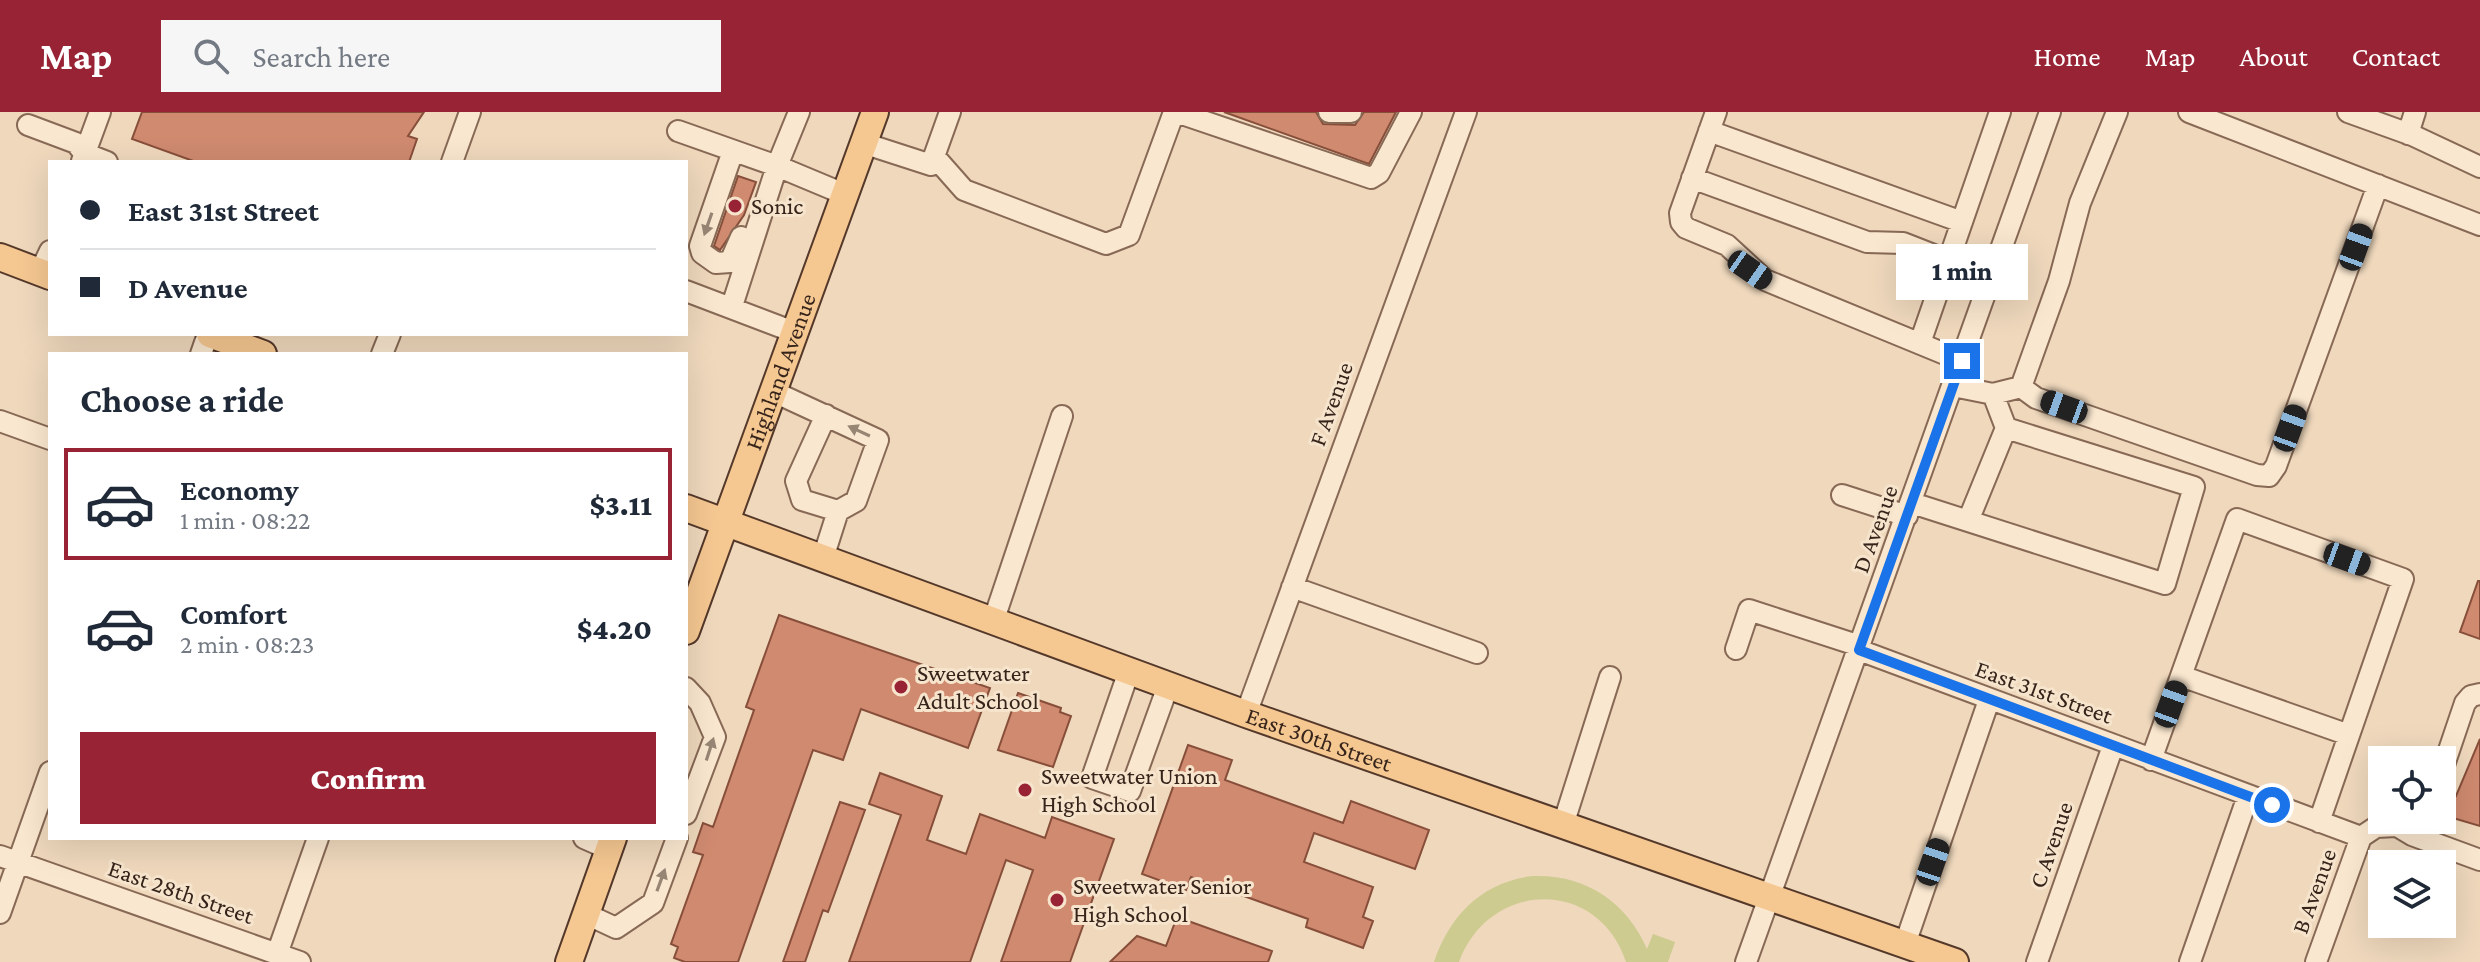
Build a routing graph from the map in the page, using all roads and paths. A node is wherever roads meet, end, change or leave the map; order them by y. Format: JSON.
{"nodes":[{"id":1,"x":100,"y":112,"type":"edge"},
{"id":2,"x":470,"y":112,"type":"edge"},
{"id":3,"x":875,"y":112,"type":"edge"},
{"id":4,"x":950,"y":112,"type":"edge"},
{"id":5,"x":1175,"y":112,"type":"edge"},
{"id":6,"x":1329,"y":112,"type":"edge"},
{"id":7,"x":1351,"y":112,"type":"edge"},
{"id":8,"x":1411,"y":112,"type":"edge"},
{"id":9,"x":1466,"y":112,"type":"edge"},
{"id":10,"x":2000,"y":112,"type":"edge"},
{"id":11,"x":2050,"y":112,"type":"edge"},
{"id":12,"x":2117,"y":112,"type":"edge"},
{"id":13,"x":2189,"y":112,"type":"edge"},
{"id":14,"x":2348,"y":112,"type":"edge"},
{"id":15,"x":2415,"y":112,"type":"edge"},
{"id":16,"x":794,"y":114,"type":"edge"},
{"id":17,"x":1713,"y":122,"type":"edge"},
{"id":18,"x":28,"y":125,"type":"dead end"},
{"id":19,"x":678,"y":131,"type":"dead end"},
{"id":20,"x":2408,"y":134,"type":"junction"},
{"id":21,"x":863,"y":143,"type":"junction"},
{"id":22,"x":733,"y":151,"type":"junction"},
{"id":23,"x":934,"y":156,"type":"junction"},
{"id":24,"x":83,"y":158,"type":"edge"},
{"id":25,"x":453,"y":160,"type":"edge"},
{"id":26,"x":773,"y":164,"type":"junction"},
{"id":27,"x":2480,"y":167,"type":"edge"},
{"id":28,"x":1692,"y":178,"type":"junction"},
{"id":29,"x":2378,"y":185,"type":"junction"},
{"id":30,"x":844,"y":194,"type":"junction"},
{"id":31,"x":1962,"y":222,"type":"junction"},
{"id":32,"x":2480,"y":225,"type":"edge"},
{"id":33,"x":0,"y":257,"type":"edge"},
{"id":34,"x":1949,"y":261,"type":"junction"},
{"id":35,"x":47,"y":266,"type":"edge"},
{"id":36,"x":688,"y":292,"type":"edge"},
{"id":37,"x":732,"y":306,"type":"junction"},
{"id":38,"x":794,"y":332,"type":"junction"},
{"id":39,"x":214,"y":336,"type":"edge"},
{"id":40,"x":1920,"y":343,"type":"junction"},
{"id":41,"x":258,"y":352,"type":"edge"},
{"id":42,"x":1962,"y":361,"type":"junction"},
{"id":43,"x":1953,"y":386,"type":"junction"},
{"id":44,"x":2021,"y":387,"type":"junction"},
{"id":45,"x":772,"y":391,"type":"junction"},
{"id":46,"x":1993,"y":394,"type":"junction"},
{"id":47,"x":826,"y":415,"type":"junction"},
{"id":48,"x":1062,"y":416,"type":"dead end"},
{"id":49,"x":0,"y":421,"type":"edge"},
{"id":50,"x":2006,"y":428,"type":"junction"},
{"id":51,"x":48,"y":438,"type":"edge"},
{"id":52,"x":1842,"y":495,"type":"dead end"},
{"id":53,"x":688,"y":509,"type":"edge"},
{"id":54,"x":1909,"y":510,"type":"junction"},
{"id":55,"x":838,"y":511,"type":"junction"},
{"id":56,"x":1968,"y":521,"type":"junction"},
{"id":57,"x":725,"y":522,"type":"junction"},
{"id":58,"x":823,"y":558,"type":"junction"},
{"id":59,"x":694,"y":583,"type":"edge"},
{"id":60,"x":1292,"y":587,"type":"junction"},
{"id":61,"x":688,"y":619,"type":"edge"},
{"id":62,"x":993,"y":622,"type":"junction"},
{"id":63,"x":1860,"y":648,"type":"junction"},
{"id":64,"x":1736,"y":649,"type":"dead end"},
{"id":65,"x":1477,"y":653,"type":"dead end"},
{"id":66,"x":1129,"y":671,"type":"junction"},
{"id":67,"x":2181,"y":676,"type":"junction"},
{"id":68,"x":1610,"y":677,"type":"dead end"},
{"id":69,"x":1168,"y":686,"type":"junction"},
{"id":70,"x":688,"y":690,"type":"edge"},
{"id":71,"x":2480,"y":694,"type":"edge"},
{"id":72,"x":1989,"y":700,"type":"junction"},
{"id":73,"x":1246,"y":714,"type":"junction"},
{"id":74,"x":2349,"y":735,"type":"junction"},
{"id":75,"x":2113,"y":746,"type":"junction"},
{"id":76,"x":2450,"y":746,"type":"edge"},
{"id":77,"x":2151,"y":760,"type":"junction"},
{"id":78,"x":48,"y":776,"type":"edge"},
{"id":79,"x":2248,"y":796,"type":"junction"},
{"id":80,"x":688,"y":809,"type":"edge"},
{"id":81,"x":2319,"y":822,"type":"junction"},
{"id":82,"x":1563,"y":825,"type":"junction"},
{"id":83,"x":2368,"y":832,"type":"edge"},
{"id":84,"x":2431,"y":834,"type":"edge"},
{"id":85,"x":2361,"y":837,"type":"junction"},
{"id":86,"x":317,"y":840,"type":"edge"},
{"id":87,"x":676,"y":840,"type":"edge"},
{"id":88,"x":611,"y":843,"type":"edge"},
{"id":89,"x":10,"y":859,"type":"edge"},
{"id":90,"x":2480,"y":860,"type":"edge"},
{"id":91,"x":1770,"y":898,"type":"junction"},
{"id":92,"x":0,"y":913,"type":"edge"},
{"id":93,"x":586,"y":914,"type":"junction"},
{"id":94,"x":1905,"y":944,"type":"junction"},
{"id":95,"x":244,"y":953,"type":"edge"},
{"id":96,"x":277,"y":954,"type":"junction"},
{"id":97,"x":1937,"y":959,"type":"edge"},
{"id":98,"x":300,"y":962,"type":"edge"},
{"id":99,"x":569,"y":962,"type":"edge"},
{"id":100,"x":1746,"y":962,"type":"edge"},
{"id":101,"x":2037,"y":962,"type":"edge"},
{"id":102,"x":2190,"y":962,"type":"edge"},
{"id":103,"x":2316,"y":962,"type":"edge"}],
"edges":[{"from":1,"to":24,"type":"street"},
{"from":2,"to":25,"type":"street"},
{"from":3,"to":21,"type":"main road","name":"Highland Avenue"},
{"from":4,"to":23,"type":"street"},
{"from":5,"to":8,"type":"street"},
{"from":5,"to":23,"type":"street"},
{"from":6,"to":7,"type":"street"},
{"from":9,"to":60,"type":"street","name":"F Avenue"},
{"from":10,"to":31,"type":"street"},
{"from":11,"to":42,"type":"street","name":"D Avenue"},
{"from":12,"to":44,"type":"street"},
{"from":13,"to":29,"type":"street"},
{"from":14,"to":20,"type":"street"},
{"from":15,"to":20,"type":"street"},
{"from":16,"to":26,"type":"street"},
{"from":17,"to":28,"type":"street"},
{"from":17,"to":31,"type":"street"},
{"from":18,"to":24,"type":"street"},
{"from":19,"to":22,"type":"street"},
{"from":20,"to":27,"type":"street"},
{"from":21,"to":23,"type":"street"},
{"from":21,"to":30,"type":"main road","name":"Highland Avenue"},
{"from":22,"to":26,"type":"street"},
{"from":22,"to":26,"type":"street","one_way":true},
{"from":26,"to":30,"type":"street"},
{"from":26,"to":37,"type":"street"},
{"from":28,"to":34,"type":"street"},
{"from":28,"to":40,"type":"street"},
{"from":29,"to":32,"type":"street"},
{"from":29,"to":44,"type":"street"},
{"from":30,"to":38,"type":"main road","name":"Highland Avenue"},
{"from":31,"to":34,"type":"street"},
{"from":33,"to":35,"type":"main road"},
{"from":34,"to":40,"type":"street"},
{"from":36,"to":37,"type":"street"},
{"from":37,"to":38,"type":"street"},
{"from":38,"to":45,"type":"main road","name":"Highland Avenue"},
{"from":39,"to":41,"type":"main road"},
{"from":40,"to":42,"type":"street"},
{"from":42,"to":43,"type":"street","name":"D Avenue"},
{"from":43,"to":46,"type":"street"},
{"from":43,"to":54,"type":"street","name":"D Avenue"},
{"from":44,"to":46,"type":"street"},
{"from":45,"to":47,"type":"street"},
{"from":45,"to":57,"type":"main road","name":"Highland Avenue"},
{"from":46,"to":50,"type":"street"},
{"from":47,"to":55,"type":"street"},
{"from":55,"to":47,"type":"street","one_way":true},
{"from":48,"to":62,"type":"street"},
{"from":49,"to":51,"type":"street"},
{"from":50,"to":56,"type":"street"},
{"from":50,"to":56,"type":"street"},
{"from":52,"to":54,"type":"street"},
{"from":53,"to":57,"type":"main road","name":"East 30th Street"},
{"from":54,"to":56,"type":"street"},
{"from":54,"to":63,"type":"street","name":"D Avenue"},
{"from":55,"to":58,"type":"street"},
{"from":57,"to":58,"type":"main road","name":"East 30th Street"},
{"from":57,"to":59,"type":"main road","name":"Highland Avenue"},
{"from":58,"to":62,"type":"main road","name":"East 30th Street"},
{"from":59,"to":61,"type":"main road","name":"Highland Avenue"},
{"from":60,"to":65,"type":"street"},
{"from":60,"to":73,"type":"street","name":"F Avenue"},
{"from":62,"to":66,"type":"main road","name":"East 30th Street"},
{"from":63,"to":64,"type":"street","name":"East 31st Street"},
{"from":63,"to":72,"type":"street","name":"East 31st Street"},
{"from":63,"to":91,"type":"street","name":"D Avenue"},
{"from":66,"to":69,"type":"main road","name":"East 30th Street"},
{"from":66,"to":69,"type":"street"},
{"from":67,"to":74,"type":"street"},
{"from":67,"to":74,"type":"street"},
{"from":67,"to":77,"type":"street"},
{"from":68,"to":82,"type":"street"},
{"from":69,"to":73,"type":"main road","name":"East 30th Street"},
{"from":80,"to":70,"type":"street","one_way":true},
{"from":71,"to":76,"type":"street"},
{"from":72,"to":75,"type":"street","name":"East 31st Street"},
{"from":72,"to":94,"type":"street"},
{"from":73,"to":82,"type":"main road","name":"East 30th Street"},
{"from":74,"to":81,"type":"street"},
{"from":75,"to":77,"type":"street","name":"East 31st Street"},
{"from":75,"to":101,"type":"street","name":"C Avenue"},
{"from":77,"to":79,"type":"street","name":"East 31st Street"},
{"from":78,"to":89,"type":"street"},
{"from":79,"to":81,"type":"street","name":"East 31st Street"},
{"from":79,"to":102,"type":"street"},
{"from":81,"to":85,"type":"street","name":"East 31st Street"},
{"from":82,"to":91,"type":"main road","name":"East 30th Street"},
{"from":83,"to":85,"type":"street"},
{"from":84,"to":90,"type":"street"},
{"from":85,"to":103,"type":"street","name":"B Avenue"},
{"from":86,"to":96,"type":"street"},
{"from":93,"to":87,"type":"street","one_way":true},
{"from":88,"to":93,"type":"main road"},
{"from":89,"to":92,"type":"street"},
{"from":89,"to":95,"type":"street","name":"East 28th Street"},
{"from":91,"to":94,"type":"main road","name":"East 30th Street"},
{"from":91,"to":100,"type":"street","name":"D Avenue"},
{"from":93,"to":99,"type":"main road"},
{"from":94,"to":97,"type":"main road","name":"East 30th Street"},
{"from":95,"to":96,"type":"street","name":"East 28th Street"},
{"from":96,"to":98,"type":"street","name":"East 28th Street"}]}
